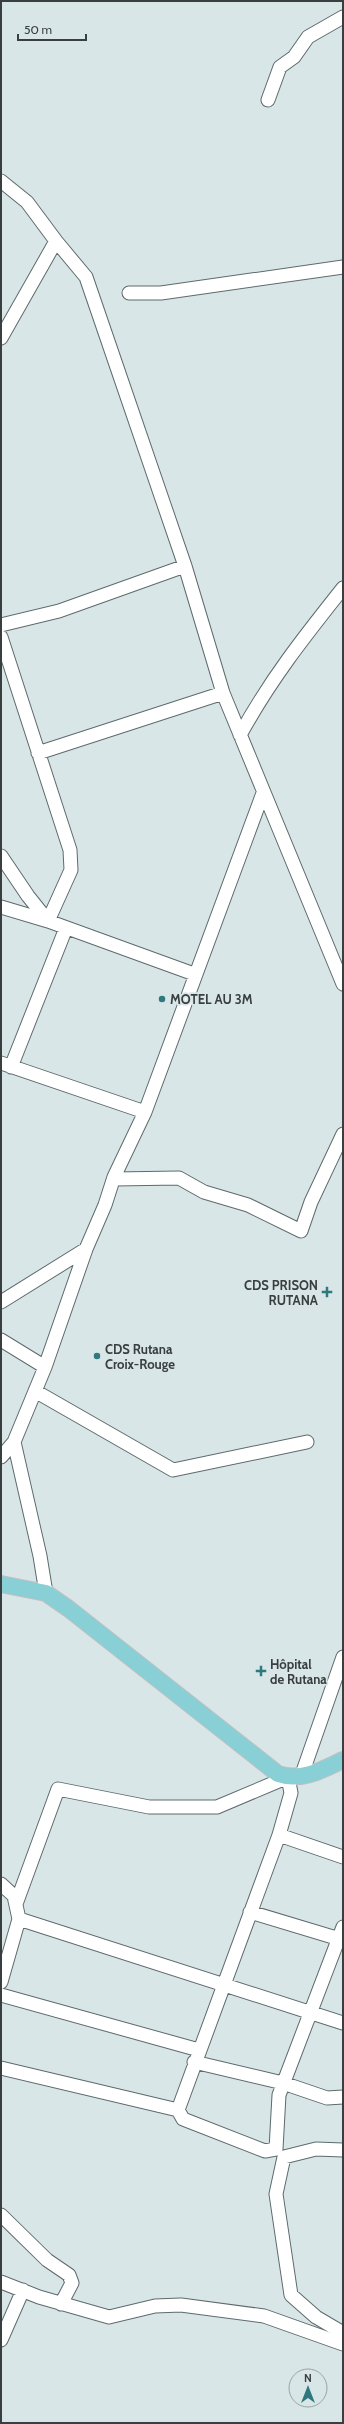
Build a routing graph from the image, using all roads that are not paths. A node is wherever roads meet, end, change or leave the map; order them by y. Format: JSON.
{"nodes":[{"id":1,"x":343,"y":17,"type":"edge"},
{"id":2,"x":268,"y":100,"type":"dead end"},
{"id":3,"x":1,"y":181,"type":"edge"},
{"id":4,"x":56,"y":241,"type":"junction"},
{"id":5,"x":343,"y":267,"type":"edge"},
{"id":6,"x":129,"y":293,"type":"dead end"},
{"id":7,"x":1,"y":338,"type":"edge"},
{"id":8,"x":185,"y":566,"type":"junction"},
{"id":9,"x":343,"y":588,"type":"edge"},
{"id":10,"x":1,"y":626,"type":"edge"},
{"id":11,"x":1,"y":637,"type":"edge"},
{"id":12,"x":223,"y":693,"type":"junction"},
{"id":13,"x":240,"y":735,"type":"junction"},
{"id":14,"x":38,"y":753,"type":"junction"},
{"id":15,"x":263,"y":793,"type":"junction"},
{"id":16,"x":1,"y":856,"type":"edge"},
{"id":17,"x":1,"y":907,"type":"edge"},
{"id":18,"x":48,"y":921,"type":"junction"},
{"id":19,"x":66,"y":928,"type":"junction"},
{"id":20,"x":194,"y":974,"type":"junction"},
{"id":21,"x":343,"y":984,"type":"edge"},
{"id":22,"x":6,"y":1065,"type":"edge"},
{"id":23,"x":145,"y":1112,"type":"junction"},
{"id":24,"x":343,"y":1134,"type":"edge"},
{"id":25,"x":114,"y":1179,"type":"junction"},
{"id":26,"x":86,"y":1249,"type":"junction"},
{"id":27,"x":1,"y":1302,"type":"edge"},
{"id":28,"x":1,"y":1340,"type":"edge"},
{"id":29,"x":45,"y":1368,"type":"junction"},
{"id":30,"x":35,"y":1391,"type":"junction"},
{"id":31,"x":14,"y":1442,"type":"junction"},
{"id":32,"x":307,"y":1442,"type":"dead end"},
{"id":33,"x":1,"y":1458,"type":"edge"},
{"id":34,"x":1,"y":1584,"type":"edge"},
{"id":35,"x":46,"y":1593,"type":"junction"},
{"id":36,"x":343,"y":1657,"type":"edge"},
{"id":37,"x":339,"y":1683,"type":"edge"},
{"id":38,"x":343,"y":1760,"type":"edge"},
{"id":39,"x":294,"y":1777,"type":"junction"},
{"id":40,"x":279,"y":1835,"type":"junction"},
{"id":41,"x":343,"y":1857,"type":"edge"},
{"id":42,"x":1,"y":1884,"type":"edge"},
{"id":43,"x":16,"y":1904,"type":"junction"},
{"id":44,"x":250,"y":1912,"type":"junction"},
{"id":45,"x":19,"y":1919,"type":"junction"},
{"id":46,"x":342,"y":1935,"type":"edge"},
{"id":47,"x":1,"y":1982,"type":"edge"},
{"id":48,"x":222,"y":1986,"type":"junction"},
{"id":49,"x":1,"y":1995,"type":"edge"},
{"id":50,"x":311,"y":2014,"type":"junction"},
{"id":51,"x":343,"y":2023,"type":"edge"},
{"id":52,"x":196,"y":2056,"type":"junction"},
{"id":53,"x":1,"y":2068,"type":"edge"},
{"id":54,"x":283,"y":2083,"type":"junction"},
{"id":55,"x":343,"y":2097,"type":"edge"},
{"id":56,"x":178,"y":2110,"type":"junction"},
{"id":57,"x":343,"y":2150,"type":"edge"},
{"id":58,"x":1,"y":2215,"type":"edge"},
{"id":59,"x":1,"y":2282,"type":"edge"},
{"id":60,"x":23,"y":2290,"type":"junction"},
{"id":61,"x":61,"y":2304,"type":"junction"},
{"id":62,"x":343,"y":2333,"type":"edge"},
{"id":63,"x":1,"y":2340,"type":"edge"},
{"id":64,"x":343,"y":2344,"type":"edge"}],
"edges":[{"from":1,"to":2,"type":"street"},
{"from":3,"to":4,"type":"street"},
{"from":4,"to":7,"type":"street"},
{"from":4,"to":8,"type":"street"},
{"from":5,"to":6,"type":"street"},
{"from":8,"to":10,"type":"street"},
{"from":8,"to":12,"type":"street"},
{"from":9,"to":13,"type":"street"},
{"from":11,"to":14,"type":"street"},
{"from":12,"to":13,"type":"street"},
{"from":12,"to":14,"type":"street"},
{"from":13,"to":15,"type":"street"},
{"from":14,"to":18,"type":"street"},
{"from":15,"to":20,"type":"street"},
{"from":15,"to":21,"type":"street"},
{"from":16,"to":18,"type":"street"},
{"from":17,"to":18,"type":"street"},
{"from":18,"to":19,"type":"street"},
{"from":19,"to":20,"type":"street"},
{"from":19,"to":22,"type":"street"},
{"from":20,"to":23,"type":"street"},
{"from":22,"to":23,"type":"street"},
{"from":23,"to":25,"type":"street"},
{"from":24,"to":25,"type":"street"},
{"from":25,"to":26,"type":"street"},
{"from":26,"to":27,"type":"street"},
{"from":26,"to":29,"type":"street"},
{"from":28,"to":29,"type":"street"},
{"from":29,"to":30,"type":"street"},
{"from":30,"to":31,"type":"street"},
{"from":30,"to":32,"type":"street"},
{"from":31,"to":33,"type":"street"},
{"from":31,"to":35,"type":"street"},
{"from":34,"to":35,"type":"main road"},
{"from":35,"to":39,"type":"main road"},
{"from":36,"to":37,"type":"street"},
{"from":37,"to":39,"type":"street"},
{"from":38,"to":39,"type":"main road"},
{"from":39,"to":40,"type":"street"},
{"from":39,"to":43,"type":"street"},
{"from":40,"to":41,"type":"street"},
{"from":40,"to":44,"type":"street"},
{"from":42,"to":43,"type":"street"},
{"from":43,"to":45,"type":"street"},
{"from":44,"to":46,"type":"street"},
{"from":44,"to":48,"type":"street"},
{"from":45,"to":47,"type":"street"},
{"from":45,"to":48,"type":"street"},
{"from":46,"to":50,"type":"street"},
{"from":48,"to":50,"type":"street"},
{"from":48,"to":52,"type":"street"},
{"from":49,"to":52,"type":"street"},
{"from":50,"to":51,"type":"street"},
{"from":50,"to":54,"type":"street"},
{"from":52,"to":54,"type":"street"},
{"from":52,"to":56,"type":"street"},
{"from":53,"to":56,"type":"street"},
{"from":54,"to":55,"type":"street"},
{"from":54,"to":56,"type":"street"},
{"from":57,"to":62,"type":"street"},
{"from":58,"to":61,"type":"street"},
{"from":59,"to":60,"type":"street"},
{"from":60,"to":61,"type":"street"},
{"from":60,"to":63,"type":"street"},
{"from":61,"to":64,"type":"street"}]}
